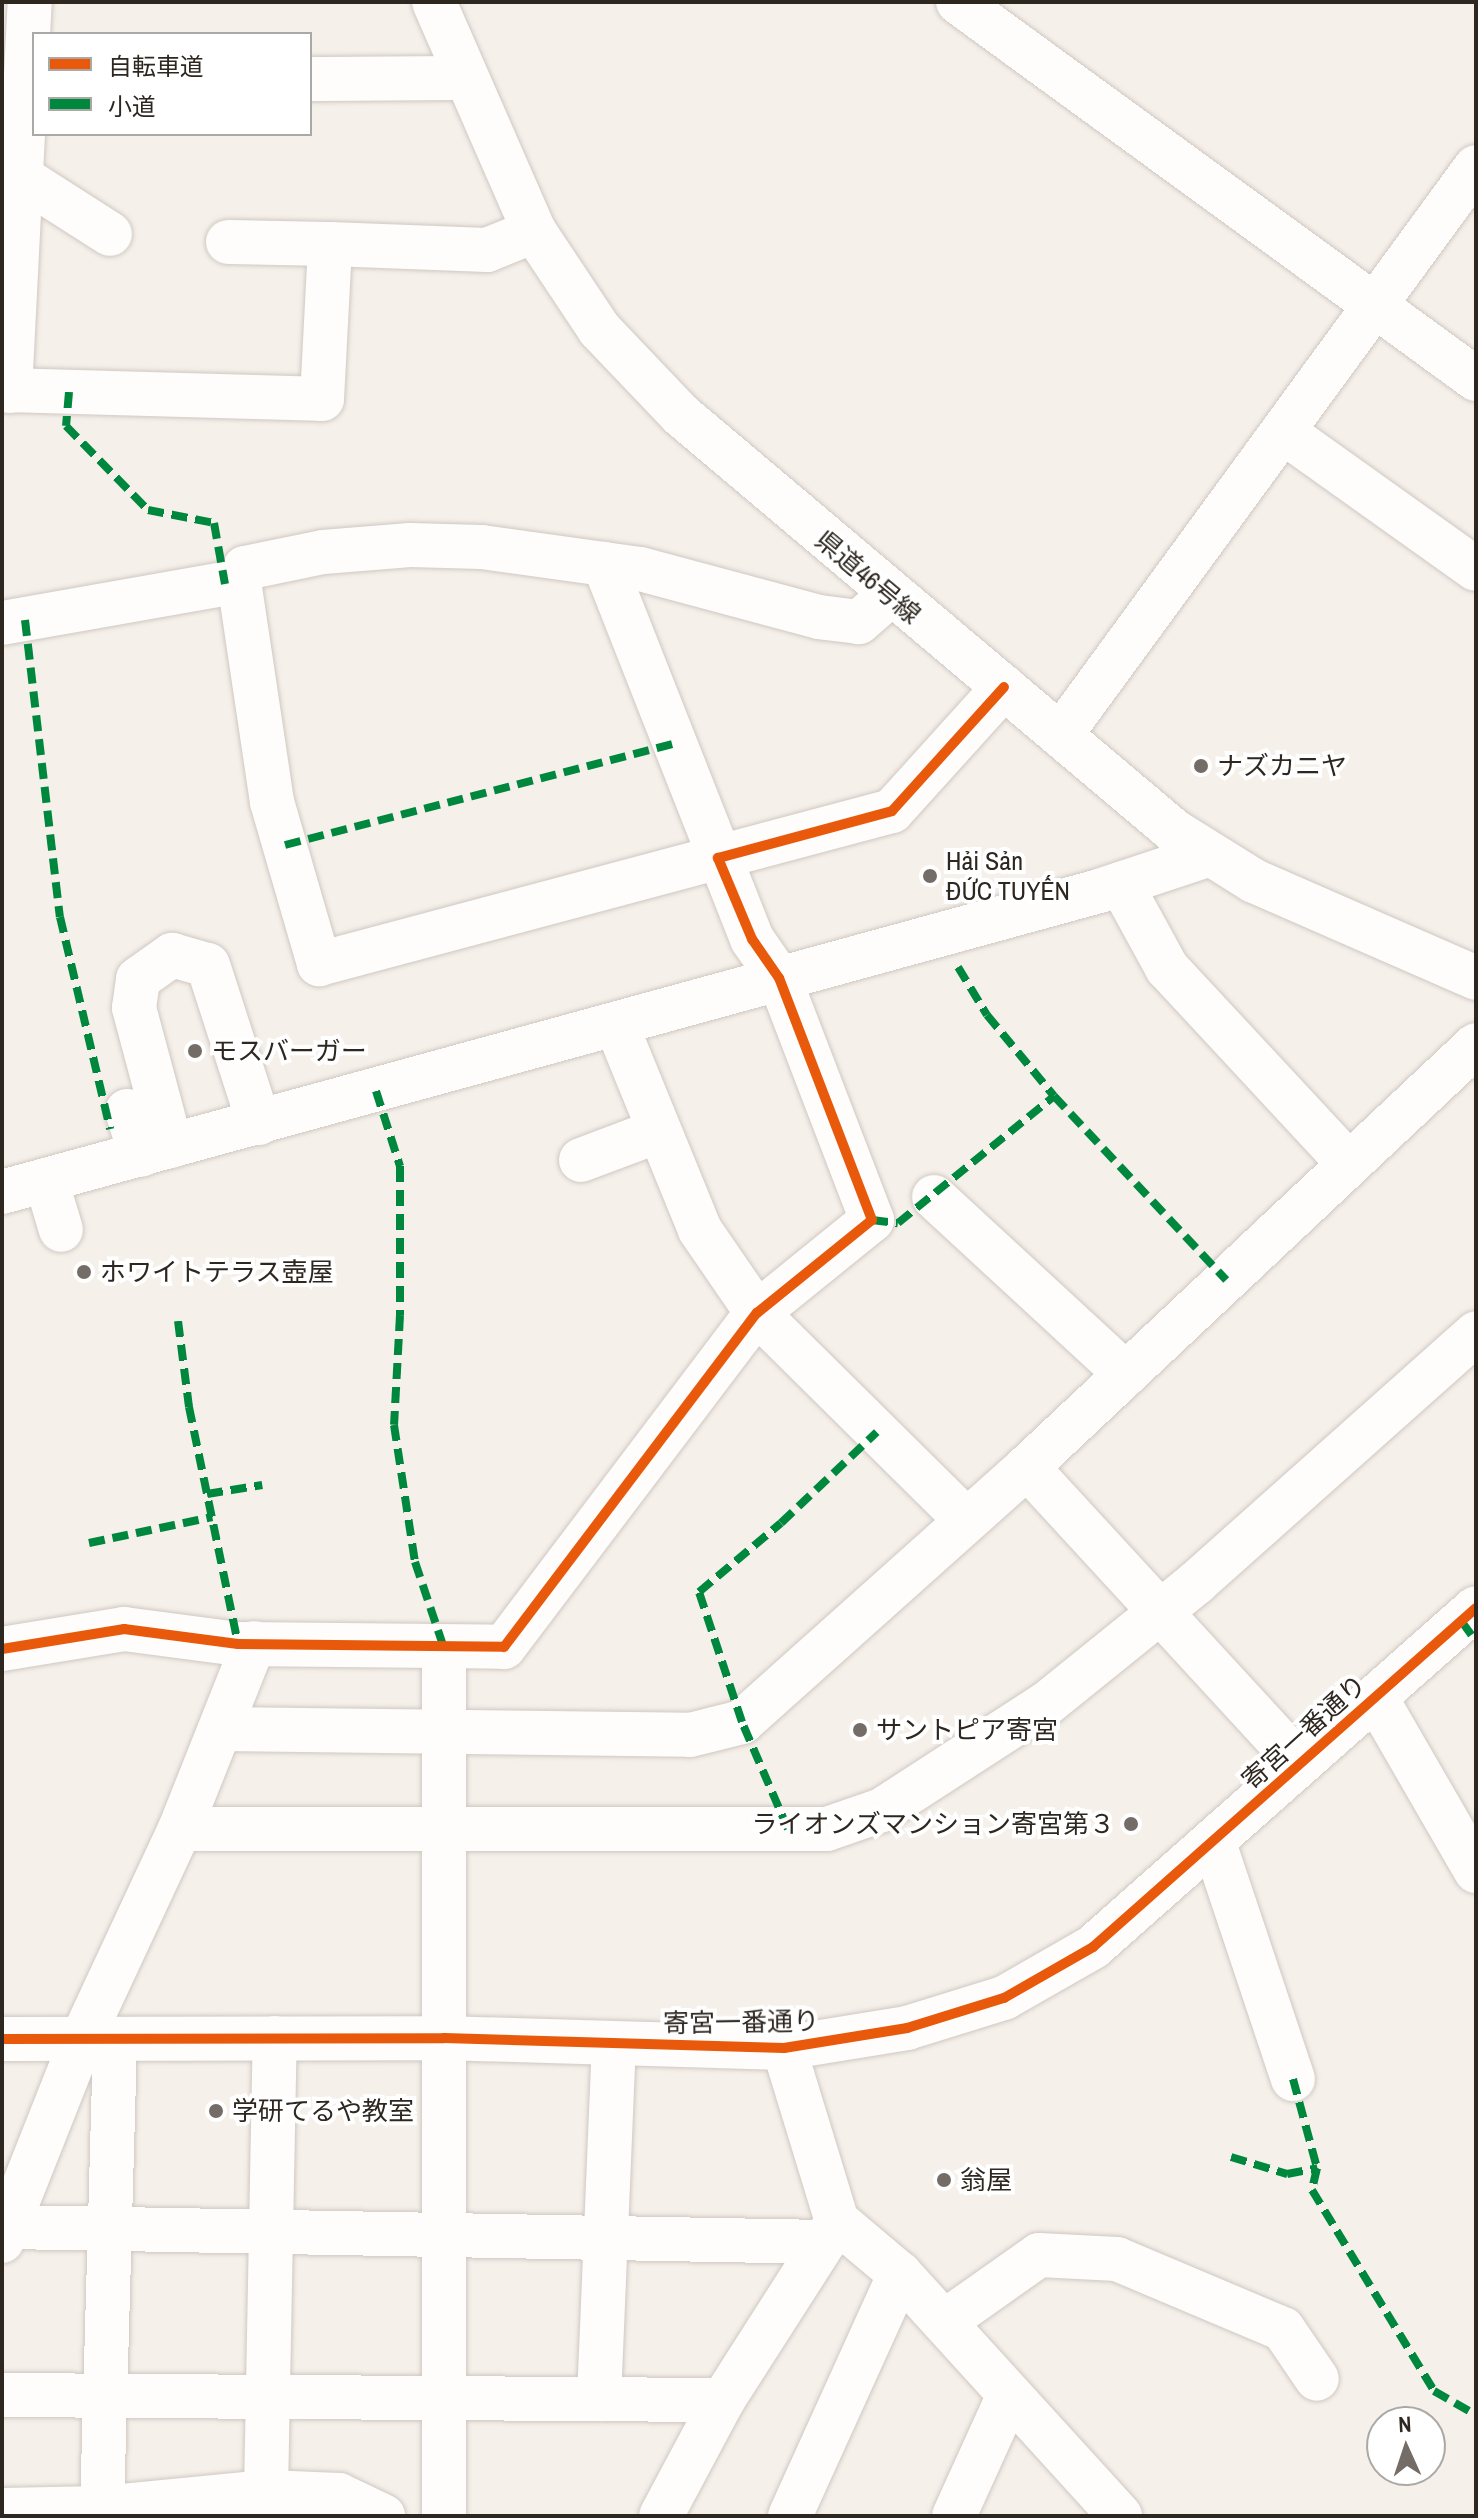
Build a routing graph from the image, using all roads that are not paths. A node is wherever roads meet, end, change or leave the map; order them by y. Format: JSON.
{"nodes":[{"id":1,"x":30,"y":2,"type":"edge"},
{"id":2,"x":434,"y":2,"type":"edge"},
{"id":3,"x":958,"y":2,"type":"edge"},
{"id":4,"x":15,"y":64,"type":"edge"},
{"id":5,"x":465,"y":78,"type":"junction"},
{"id":6,"x":312,"y":79,"type":"edge"},
{"id":7,"x":1476,"y":167,"type":"edge"},
{"id":8,"x":24,"y":179,"type":"junction"},
{"id":9,"x":11,"y":226,"type":"edge"},
{"id":10,"x":534,"y":231,"type":"junction"},
{"id":11,"x":110,"y":234,"type":"dead end"},
{"id":12,"x":228,"y":242,"type":"dead end"},
{"id":13,"x":330,"y":244,"type":"junction"},
{"id":14,"x":1376,"y":311,"type":"junction"},
{"id":15,"x":1476,"y":379,"type":"edge"},
{"id":16,"x":6,"y":390,"type":"edge"},
{"id":17,"x":1285,"y":433,"type":"junction"},
{"id":18,"x":604,"y":564,"type":"junction"},
{"id":19,"x":1476,"y":569,"type":"edge"},
{"id":20,"x":239,"y":581,"type":"junction"},
{"id":21,"x":889,"y":596,"type":"junction"},
{"id":22,"x":2,"y":623,"type":"edge"},
{"id":23,"x":1004,"y":687,"type":"junction"},
{"id":24,"x":1062,"y":733,"type":"junction"},
{"id":25,"x":1208,"y":855,"type":"junction"},
{"id":26,"x":718,"y":858,"type":"junction"},
{"id":27,"x":1121,"y":884,"type":"junction"},
{"id":28,"x":779,"y":978,"type":"junction"},
{"id":29,"x":1476,"y":978,"type":"edge"},
{"id":30,"x":616,"y":1024,"type":"junction"},
{"id":31,"x":1476,"y":1045,"type":"edge"},
{"id":32,"x":127,"y":1111,"type":"dead end"},
{"id":33,"x":259,"y":1123,"type":"junction"},
{"id":34,"x":658,"y":1131,"type":"junction"},
{"id":35,"x":156,"y":1150,"type":"junction"},
{"id":36,"x":581,"y":1160,"type":"dead end"},
{"id":37,"x":1349,"y":1164,"type":"junction"},
{"id":38,"x":46,"y":1180,"type":"junction"},
{"id":39,"x":2,"y":1192,"type":"edge"},
{"id":40,"x":934,"y":1197,"type":"dead end"},
{"id":41,"x":61,"y":1230,"type":"dead end"},
{"id":42,"x":757,"y":1313,"type":"junction"},
{"id":43,"x":1476,"y":1333,"type":"edge"},
{"id":44,"x":1126,"y":1374,"type":"junction"},
{"id":45,"x":1027,"y":1467,"type":"junction"},
{"id":46,"x":965,"y":1519,"type":"junction"},
{"id":47,"x":1476,"y":1608,"type":"edge"},
{"id":48,"x":1162,"y":1610,"type":"junction"},
{"id":49,"x":254,"y":1643,"type":"junction"},
{"id":50,"x":444,"y":1648,"type":"junction"},
{"id":51,"x":2,"y":1649,"type":"edge"},
{"id":52,"x":1376,"y":1698,"type":"junction"},
{"id":53,"x":221,"y":1729,"type":"junction"},
{"id":54,"x":444,"y":1732,"type":"junction"},
{"id":55,"x":1299,"y":1763,"type":"junction"},
{"id":56,"x":180,"y":1829,"type":"junction"},
{"id":57,"x":444,"y":1829,"type":"junction"},
{"id":58,"x":1214,"y":1843,"type":"junction"},
{"id":59,"x":1476,"y":1871,"type":"edge"},
{"id":60,"x":275,"y":2038,"type":"junction"},
{"id":61,"x":444,"y":2038,"type":"junction"},
{"id":62,"x":2,"y":2039,"type":"edge"},
{"id":63,"x":99,"y":2039,"type":"junction"},
{"id":64,"x":614,"y":2044,"type":"junction"},
{"id":65,"x":784,"y":2048,"type":"junction"},
{"id":66,"x":1293,"y":2079,"type":"dead end"},
{"id":67,"x":110,"y":2228,"type":"junction"},
{"id":68,"x":271,"y":2231,"type":"junction"},
{"id":69,"x":830,"y":2231,"type":"junction"},
{"id":70,"x":5,"y":2234,"type":"edge"},
{"id":71,"x":444,"y":2234,"type":"junction"},
{"id":72,"x":606,"y":2237,"type":"junction"},
{"id":73,"x":900,"y":2274,"type":"junction"},
{"id":74,"x":944,"y":2322,"type":"junction"},
{"id":75,"x":1317,"y":2379,"type":"dead end"},
{"id":76,"x":2,"y":2395,"type":"edge"},
{"id":77,"x":106,"y":2395,"type":"junction"},
{"id":78,"x":1009,"y":2395,"type":"junction"},
{"id":79,"x":268,"y":2397,"type":"junction"},
{"id":80,"x":444,"y":2398,"type":"junction"},
{"id":81,"x":599,"y":2399,"type":"junction"},
{"id":82,"x":723,"y":2400,"type":"junction"},
{"id":83,"x":266,"y":2492,"type":"junction"},
{"id":84,"x":102,"y":2508,"type":"junction"},
{"id":85,"x":2,"y":2510,"type":"edge"},
{"id":86,"x":1108,"y":2510,"type":"edge"},
{"id":87,"x":383,"y":2516,"type":"edge"},
{"id":88,"x":444,"y":2516,"type":"edge"},
{"id":89,"x":661,"y":2516,"type":"edge"},
{"id":90,"x":790,"y":2516,"type":"edge"},
{"id":91,"x":954,"y":2516,"type":"edge"}],
"edges":[{"from":1,"to":4,"type":"street"},
{"from":2,"to":5,"type":"street","name":"県道46号線"},
{"from":3,"to":14,"type":"street"},
{"from":4,"to":8,"type":"street"},
{"from":5,"to":6,"type":"street"},
{"from":5,"to":10,"type":"street","name":"県道46号線"},
{"from":7,"to":14,"type":"street"},
{"from":8,"to":9,"type":"street"},
{"from":8,"to":11,"type":"street"},
{"from":9,"to":16,"type":"street"},
{"from":10,"to":13,"type":"street"},
{"from":10,"to":21,"type":"street","name":"県道46号線"},
{"from":12,"to":13,"type":"street"},
{"from":13,"to":16,"type":"street"},
{"from":14,"to":15,"type":"street"},
{"from":14,"to":17,"type":"street"},
{"from":17,"to":19,"type":"street"},
{"from":17,"to":24,"type":"street"},
{"from":18,"to":20,"type":"street"},
{"from":18,"to":21,"type":"street"},
{"from":18,"to":26,"type":"street"},
{"from":20,"to":22,"type":"street"},
{"from":20,"to":26,"type":"street"},
{"from":21,"to":23,"type":"street","name":"県道46号線"},
{"from":23,"to":24,"type":"street","name":"県道46号線"},
{"from":23,"to":26,"type":"street"},
{"from":24,"to":25,"type":"street","name":"県道46号線"},
{"from":25,"to":27,"type":"street"},
{"from":25,"to":29,"type":"street","name":"県道46号線"},
{"from":26,"to":28,"type":"street"},
{"from":27,"to":28,"type":"street"},
{"from":27,"to":37,"type":"street"},
{"from":28,"to":30,"type":"street"},
{"from":28,"to":42,"type":"street"},
{"from":30,"to":33,"type":"street"},
{"from":30,"to":34,"type":"street"},
{"from":31,"to":37,"type":"street"},
{"from":32,"to":35,"type":"street"},
{"from":33,"to":35,"type":"street"},
{"from":33,"to":35,"type":"street"},
{"from":34,"to":36,"type":"street"},
{"from":34,"to":42,"type":"street"},
{"from":35,"to":38,"type":"street"},
{"from":37,"to":44,"type":"street"},
{"from":38,"to":39,"type":"street"},
{"from":38,"to":41,"type":"street"},
{"from":40,"to":44,"type":"street"},
{"from":42,"to":46,"type":"street"},
{"from":42,"to":50,"type":"street"},
{"from":43,"to":48,"type":"street"},
{"from":44,"to":45,"type":"street"},
{"from":45,"to":46,"type":"street"},
{"from":45,"to":48,"type":"street"},
{"from":46,"to":54,"type":"street"},
{"from":47,"to":52,"type":"street","name":"寄宮一番通り"},
{"from":48,"to":55,"type":"street"},
{"from":48,"to":57,"type":"street"},
{"from":49,"to":50,"type":"street"},
{"from":49,"to":51,"type":"street"},
{"from":49,"to":53,"type":"street"},
{"from":50,"to":54,"type":"street"},
{"from":52,"to":55,"type":"street","name":"寄宮一番通り"},
{"from":52,"to":59,"type":"street"},
{"from":53,"to":54,"type":"street"},
{"from":53,"to":56,"type":"street"},
{"from":54,"to":57,"type":"street"},
{"from":55,"to":58,"type":"street","name":"寄宮一番通り"},
{"from":56,"to":57,"type":"street"},
{"from":56,"to":63,"type":"street"},
{"from":57,"to":61,"type":"street"},
{"from":58,"to":65,"type":"street","name":"寄宮一番通り"},
{"from":58,"to":66,"type":"street"},
{"from":60,"to":61,"type":"street","name":"寄宮一番通り"},
{"from":60,"to":63,"type":"street","name":"寄宮一番通り"},
{"from":60,"to":68,"type":"street"},
{"from":61,"to":64,"type":"street","name":"寄宮一番通り"},
{"from":61,"to":71,"type":"street"},
{"from":62,"to":63,"type":"street","name":"寄宮一番通り"},
{"from":63,"to":67,"type":"street"},
{"from":63,"to":70,"type":"street"},
{"from":64,"to":65,"type":"street","name":"寄宮一番通り"},
{"from":64,"to":72,"type":"street"},
{"from":65,"to":69,"type":"street"},
{"from":67,"to":68,"type":"street"},
{"from":67,"to":70,"type":"street"},
{"from":67,"to":77,"type":"street"},
{"from":68,"to":71,"type":"street"},
{"from":68,"to":79,"type":"street"},
{"from":69,"to":72,"type":"street"},
{"from":69,"to":73,"type":"street"},
{"from":69,"to":82,"type":"street"},
{"from":71,"to":72,"type":"street"},
{"from":71,"to":80,"type":"street"},
{"from":72,"to":81,"type":"street"},
{"from":73,"to":74,"type":"street"},
{"from":73,"to":90,"type":"street"},
{"from":74,"to":75,"type":"street"},
{"from":74,"to":78,"type":"street"},
{"from":76,"to":77,"type":"street"},
{"from":77,"to":79,"type":"street"},
{"from":77,"to":84,"type":"street"},
{"from":78,"to":86,"type":"street"},
{"from":78,"to":91,"type":"street"},
{"from":79,"to":80,"type":"street"},
{"from":79,"to":83,"type":"street"},
{"from":80,"to":81,"type":"street"},
{"from":80,"to":88,"type":"street"},
{"from":81,"to":82,"type":"street"},
{"from":82,"to":89,"type":"street"},
{"from":83,"to":84,"type":"street"},
{"from":83,"to":87,"type":"street"},
{"from":84,"to":85,"type":"street"}]}
